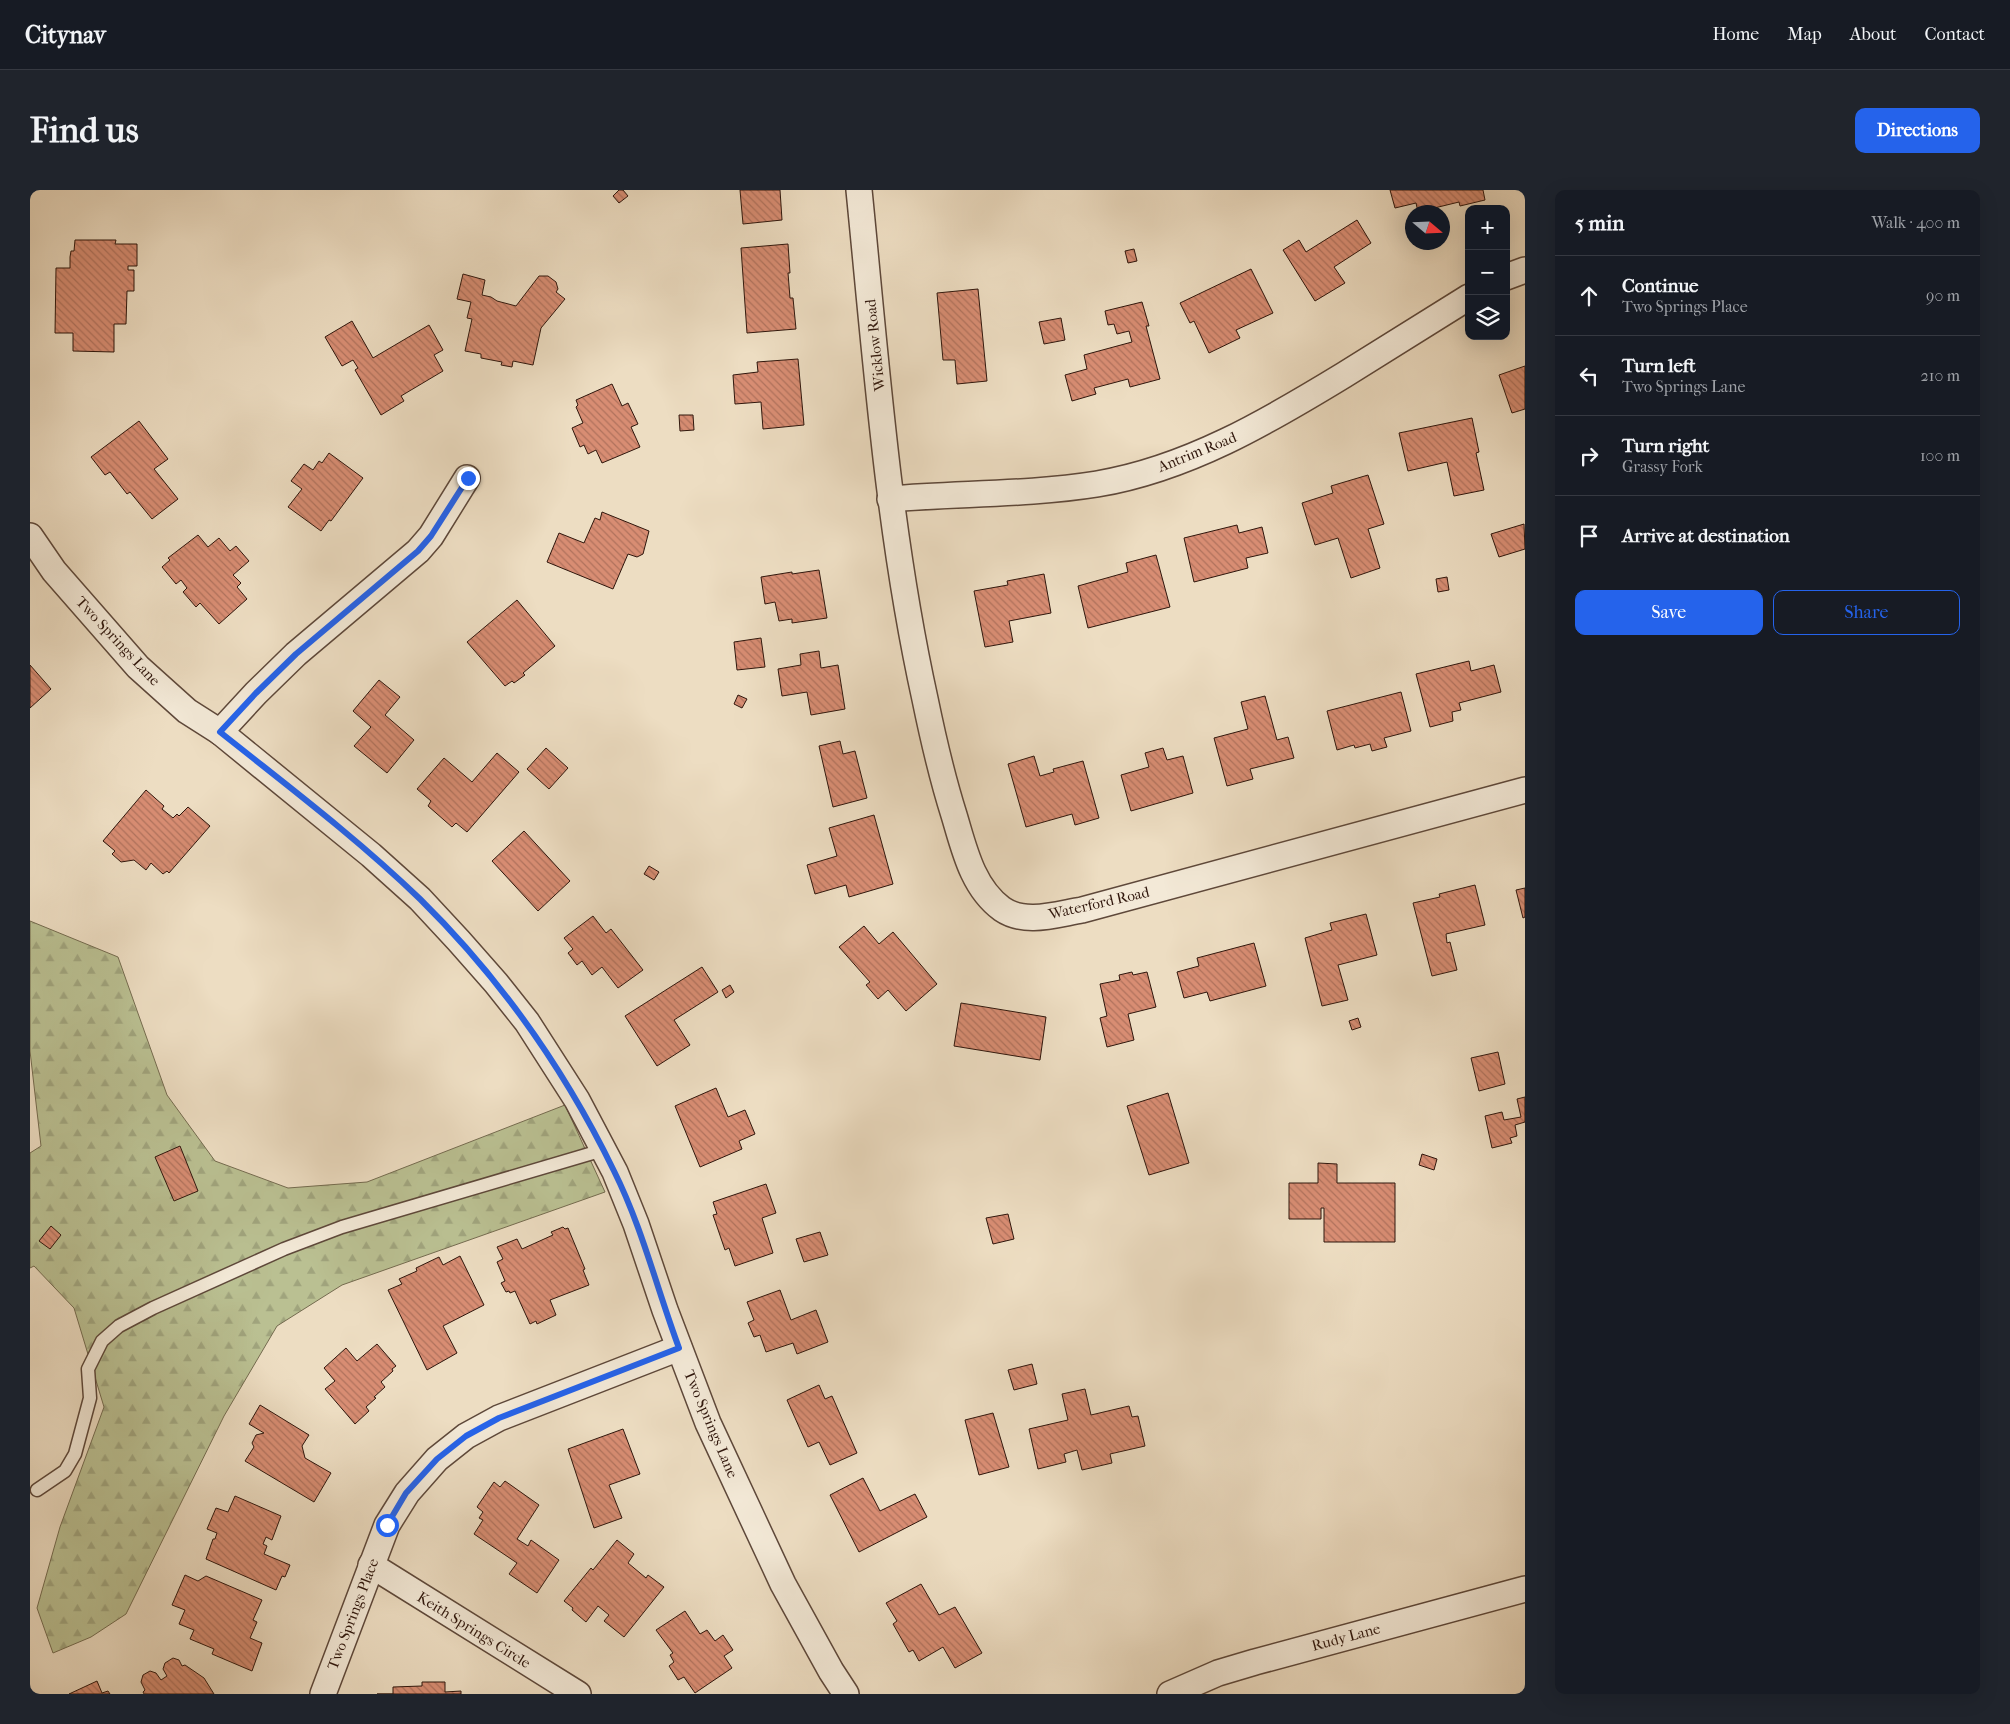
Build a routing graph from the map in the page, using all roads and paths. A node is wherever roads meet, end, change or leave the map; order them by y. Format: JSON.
{"nodes":[{"id":1,"x":860,"y":190,"type":"edge"},
{"id":2,"x":1525,"y":270,"type":"edge"},
{"id":3,"x":1510,"y":276,"type":"edge"},
{"id":4,"x":1465,"y":299,"type":"edge"},
{"id":5,"x":468,"y":478,"type":"dead end"},
{"id":6,"x":890,"y":499,"type":"junction"},
{"id":7,"x":30,"y":536,"type":"edge"},
{"id":8,"x":220,"y":732,"type":"junction"},
{"id":9,"x":1525,"y":790,"type":"edge"},
{"id":10,"x":603,"y":1150,"type":"junction"},
{"id":11,"x":679,"y":1348,"type":"junction"},
{"id":12,"x":37,"y":1490,"type":"dead end"},
{"id":13,"x":371,"y":1565,"type":"junction"},
{"id":14,"x":1525,"y":1589,"type":"edge"},
{"id":15,"x":323,"y":1694,"type":"edge"},
{"id":16,"x":578,"y":1694,"type":"edge"},
{"id":17,"x":846,"y":1694,"type":"edge"},
{"id":18,"x":1170,"y":1694,"type":"edge"}],
"edges":[{"from":1,"to":6,"type":"street","name":"Wicklow Road"},
{"from":2,"to":3,"type":"street"},
{"from":4,"to":6,"type":"street","name":"Antrim Road"},
{"from":5,"to":8,"type":"street"},
{"from":6,"to":9,"type":"street","name":"Waterford Road"},
{"from":7,"to":8,"type":"street","name":"Two Springs Lane"},
{"from":8,"to":10,"type":"street","name":"Two Springs Lane"},
{"from":10,"to":11,"type":"street","name":"Two Springs Lane"},
{"from":10,"to":12,"type":"lane"},
{"from":11,"to":13,"type":"street","name":"Two Springs Place"},
{"from":11,"to":17,"type":"street","name":"Two Springs Lane"},
{"from":13,"to":15,"type":"street","name":"Two Springs Place"},
{"from":13,"to":16,"type":"street","name":"Keith Springs Circle"},
{"from":14,"to":18,"type":"street","name":"Rudy Lane"}]}
